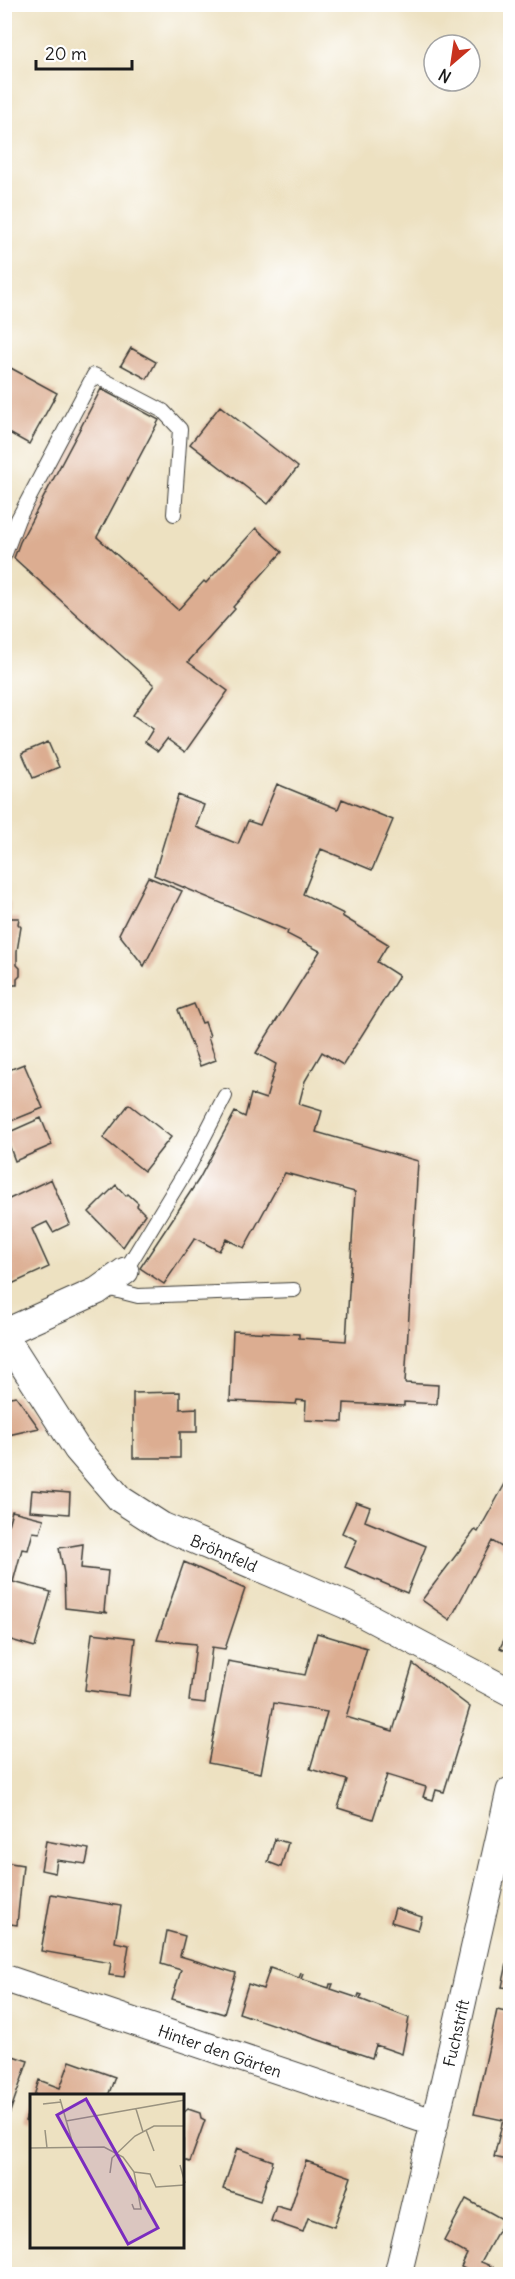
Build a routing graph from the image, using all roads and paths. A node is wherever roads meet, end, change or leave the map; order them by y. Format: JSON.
{"nodes":[{"id":1,"x":174,"y":514,"type":"dead end"},
{"id":2,"x":4,"y":556,"type":"edge"},
{"id":3,"x":225,"y":1096,"type":"dead end"},
{"id":4,"x":125,"y":1271,"type":"joint"},
{"id":5,"x":103,"y":1287,"type":"junction"},
{"id":6,"x":294,"y":1290,"type":"dead end"},
{"id":7,"x":4,"y":1334,"type":"edge"},
{"id":8,"x":510,"y":1692,"type":"edge"},
{"id":9,"x":510,"y":1791,"type":"edge"},
{"id":10,"x":4,"y":1978,"type":"edge"},
{"id":11,"x":435,"y":2123,"type":"junction"},
{"id":12,"x":398,"y":2274,"type":"edge"}],
"edges":[{"from":1,"to":2,"type":"lane"},
{"from":3,"to":4,"type":"lane"},
{"from":4,"to":5,"type":"street"},
{"from":5,"to":6,"type":"lane"},
{"from":5,"to":7,"type":"street"},
{"from":7,"to":8,"type":"street","name":"Bröhnfeld"},
{"from":9,"to":11,"type":"street","name":"Fuchstrift"},
{"from":10,"to":11,"type":"street","name":"Hinter den Gärten"},
{"from":11,"to":12,"type":"street","name":"Fuchstrift"}]}
